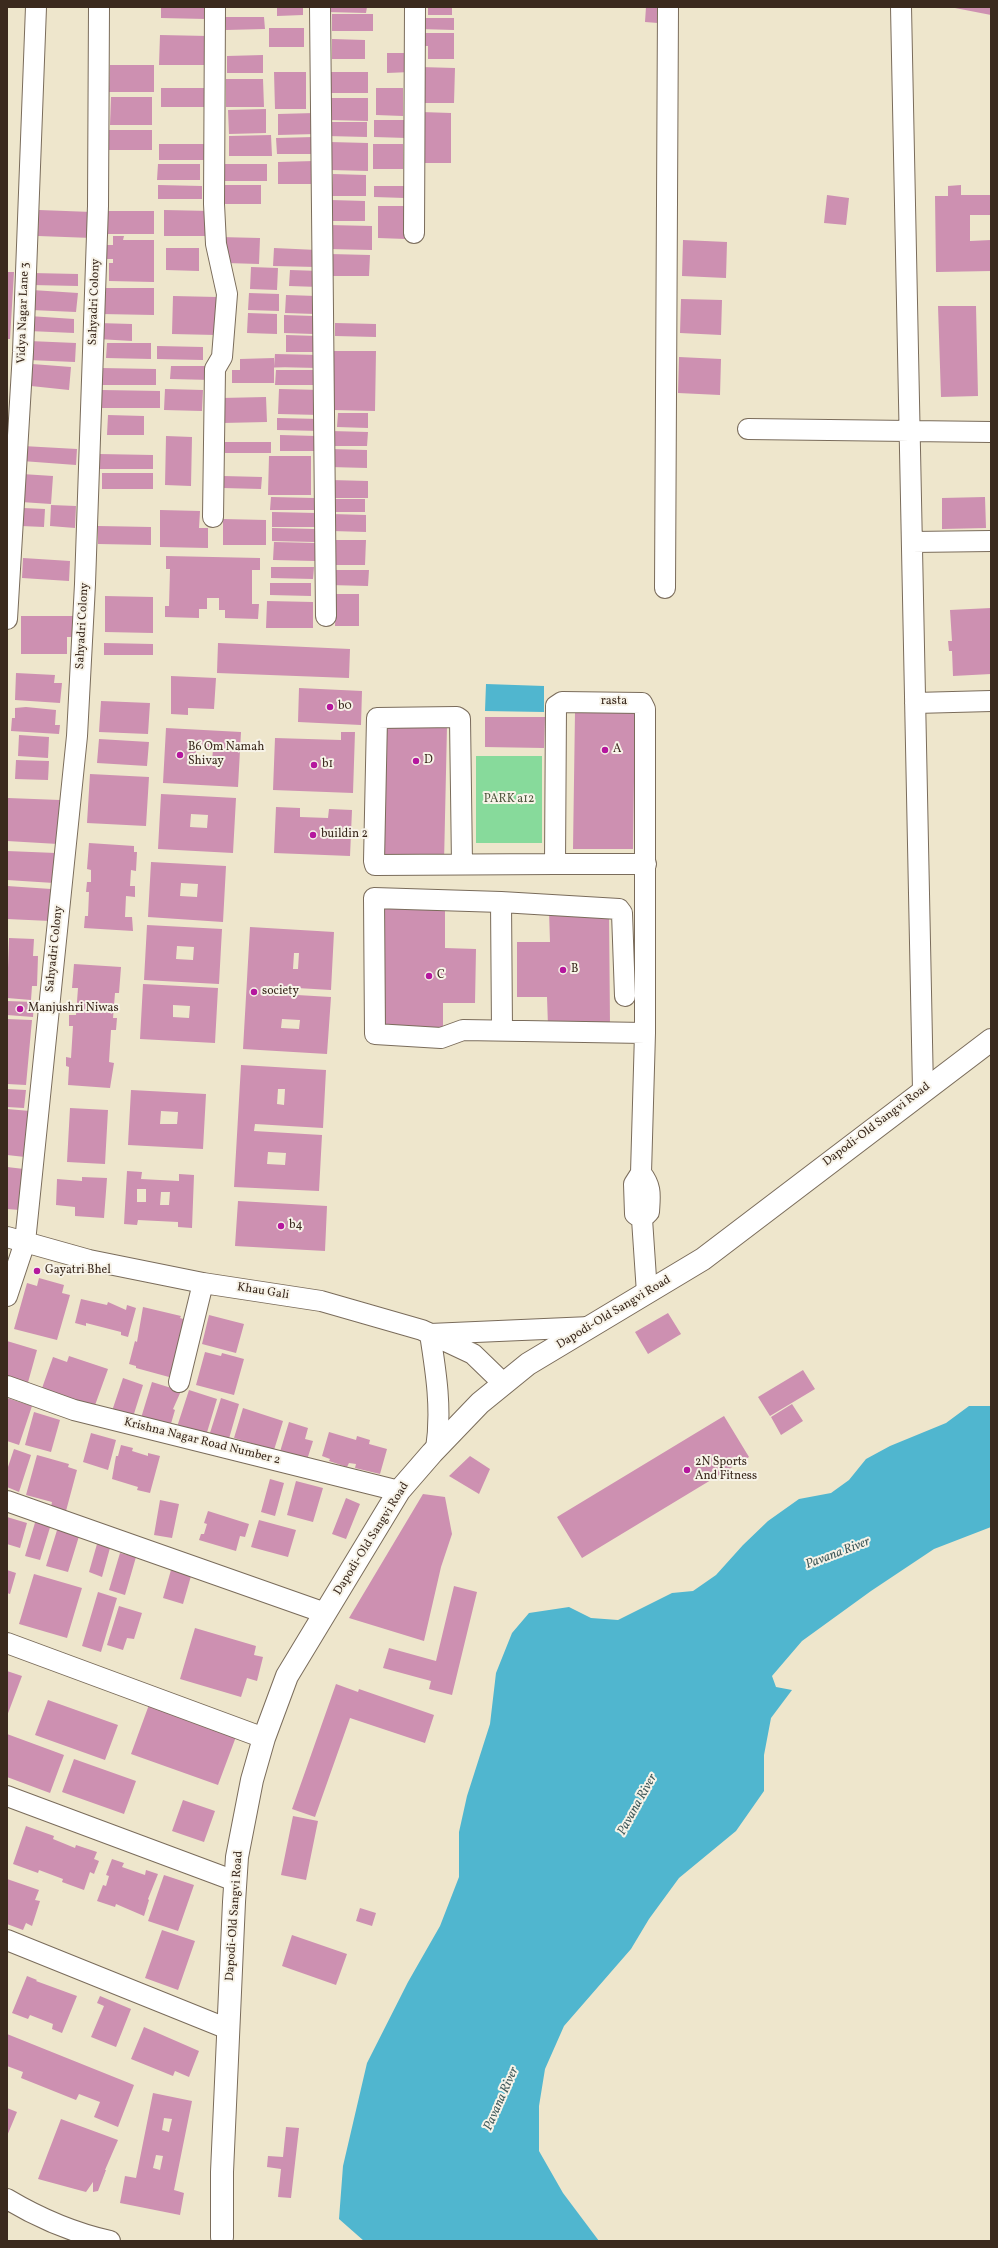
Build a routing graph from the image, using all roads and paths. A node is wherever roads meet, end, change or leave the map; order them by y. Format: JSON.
{"nodes":[{"id":1,"x":36,"y":7,"type":"edge"},
{"id":2,"x":99,"y":7,"type":"edge"},
{"id":3,"x":215,"y":7,"type":"edge"},
{"id":4,"x":320,"y":7,"type":"edge"},
{"id":5,"x":415,"y":7,"type":"edge"},
{"id":6,"x":668,"y":7,"type":"edge"},
{"id":7,"x":901,"y":7,"type":"edge"},
{"id":8,"x":414,"y":233,"type":"dead end"},
{"id":9,"x":748,"y":429,"type":"dead end"},
{"id":10,"x":910,"y":432,"type":"junction"},
{"id":11,"x":991,"y":432,"type":"edge"},
{"id":12,"x":213,"y":518,"type":"dead end"},
{"id":13,"x":991,"y":540,"type":"edge"},
{"id":14,"x":912,"y":542,"type":"junction"},
{"id":15,"x":665,"y":588,"type":"dead end"},
{"id":16,"x":326,"y":616,"type":"dead end"},
{"id":17,"x":7,"y":619,"type":"edge"},
{"id":18,"x":991,"y":701,"type":"edge"},
{"id":19,"x":915,"y":703,"type":"junction"},
{"id":20,"x":462,"y":864,"type":"junction"},
{"id":21,"x":556,"y":864,"type":"junction"},
{"id":22,"x":646,"y":864,"type":"junction"},
{"id":23,"x":501,"y":902,"type":"junction"},
{"id":24,"x":625,"y":996,"type":"dead end"},
{"id":25,"x":502,"y":1030,"type":"junction"},
{"id":26,"x":645,"y":1033,"type":"junction"},
{"id":27,"x":991,"y":1040,"type":"edge"},
{"id":28,"x":923,"y":1090,"type":"junction"},
{"id":29,"x":16,"y":1239,"type":"edge"},
{"id":30,"x":203,"y":1283,"type":"junction"},
{"id":31,"x":647,"y":1293,"type":"junction"},
{"id":32,"x":7,"y":1296,"type":"edge"},
{"id":33,"x":590,"y":1328,"type":"junction"},
{"id":34,"x":430,"y":1334,"type":"junction"},
{"id":35,"x":179,"y":1382,"type":"dead end"},
{"id":36,"x":504,"y":1384,"type":"junction"},
{"id":37,"x":7,"y":1386,"type":"edge"},
{"id":38,"x":436,"y":1449,"type":"junction"},
{"id":39,"x":399,"y":1491,"type":"junction"},
{"id":40,"x":7,"y":1501,"type":"edge"},
{"id":41,"x":325,"y":1613,"type":"junction"},
{"id":42,"x":7,"y":1643,"type":"edge"},
{"id":43,"x":264,"y":1738,"type":"junction"},
{"id":44,"x":7,"y":1796,"type":"edge"},
{"id":45,"x":235,"y":1881,"type":"junction"},
{"id":46,"x":7,"y":1940,"type":"edge"},
{"id":47,"x":228,"y":2028,"type":"junction"},
{"id":48,"x":7,"y":2199,"type":"edge"},
{"id":49,"x":222,"y":2240,"type":"edge"},
{"id":50,"x":110,"y":2241,"type":"edge"}],
"edges":[{"from":1,"to":17,"type":"street","name":"Vidya Nagar Lane 3"},
{"from":2,"to":29,"type":"street","name":"Sahyadri Colony"},
{"from":3,"to":12,"type":"street"},
{"from":4,"to":16,"type":"street"},
{"from":5,"to":8,"type":"street"},
{"from":6,"to":15,"type":"street"},
{"from":7,"to":10,"type":"street"},
{"from":9,"to":10,"type":"street"},
{"from":10,"to":11,"type":"street"},
{"from":10,"to":14,"type":"street"},
{"from":13,"to":14,"type":"street"},
{"from":14,"to":19,"type":"street"},
{"from":18,"to":19,"type":"street"},
{"from":19,"to":28,"type":"street"},
{"from":20,"to":20,"type":"street"},
{"from":20,"to":21,"type":"street"},
{"from":21,"to":22,"type":"street"},
{"from":21,"to":22,"type":"street","name":"rasta"},
{"from":22,"to":26,"type":"street","name":"rasta"},
{"from":23,"to":24,"type":"street"},
{"from":23,"to":25,"type":"street"},
{"from":23,"to":25,"type":"street"},
{"from":25,"to":26,"type":"street"},
{"from":26,"to":31,"type":"street","name":"rasta"},
{"from":27,"to":28,"type":"street","name":"Dapodi-Old Sangvi Road"},
{"from":28,"to":31,"type":"street","name":"Dapodi-Old Sangvi Road"},
{"from":29,"to":30,"type":"street","name":"Khau Gali"},
{"from":29,"to":32,"type":"street","name":"Sahyadri Colony"},
{"from":30,"to":34,"type":"street","name":"Khau Gali"},
{"from":30,"to":35,"type":"street"},
{"from":31,"to":33,"type":"street","name":"Dapodi-Old Sangvi Road"},
{"from":33,"to":34,"type":"street"},
{"from":33,"to":36,"type":"street","name":"Dapodi-Old Sangvi Road"},
{"from":34,"to":36,"type":"street","name":"Khau Gali"},
{"from":34,"to":38,"type":"street"},
{"from":36,"to":38,"type":"street","name":"Dapodi-Old Sangvi Road"},
{"from":37,"to":39,"type":"street","name":"Krishna Nagar Road Number 2"},
{"from":38,"to":39,"type":"street","name":"Dapodi-Old Sangvi Road"},
{"from":39,"to":41,"type":"street","name":"Dapodi-Old Sangvi Road"},
{"from":40,"to":41,"type":"street"},
{"from":41,"to":43,"type":"street","name":"Dapodi-Old Sangvi Road"},
{"from":42,"to":43,"type":"street"},
{"from":43,"to":45,"type":"street","name":"Dapodi-Old Sangvi Road"},
{"from":44,"to":45,"type":"street"},
{"from":45,"to":47,"type":"street","name":"Dapodi-Old Sangvi Road"},
{"from":46,"to":47,"type":"street"},
{"from":47,"to":49,"type":"street","name":"Dapodi-Old Sangvi Road"},
{"from":48,"to":50,"type":"street"}]}
